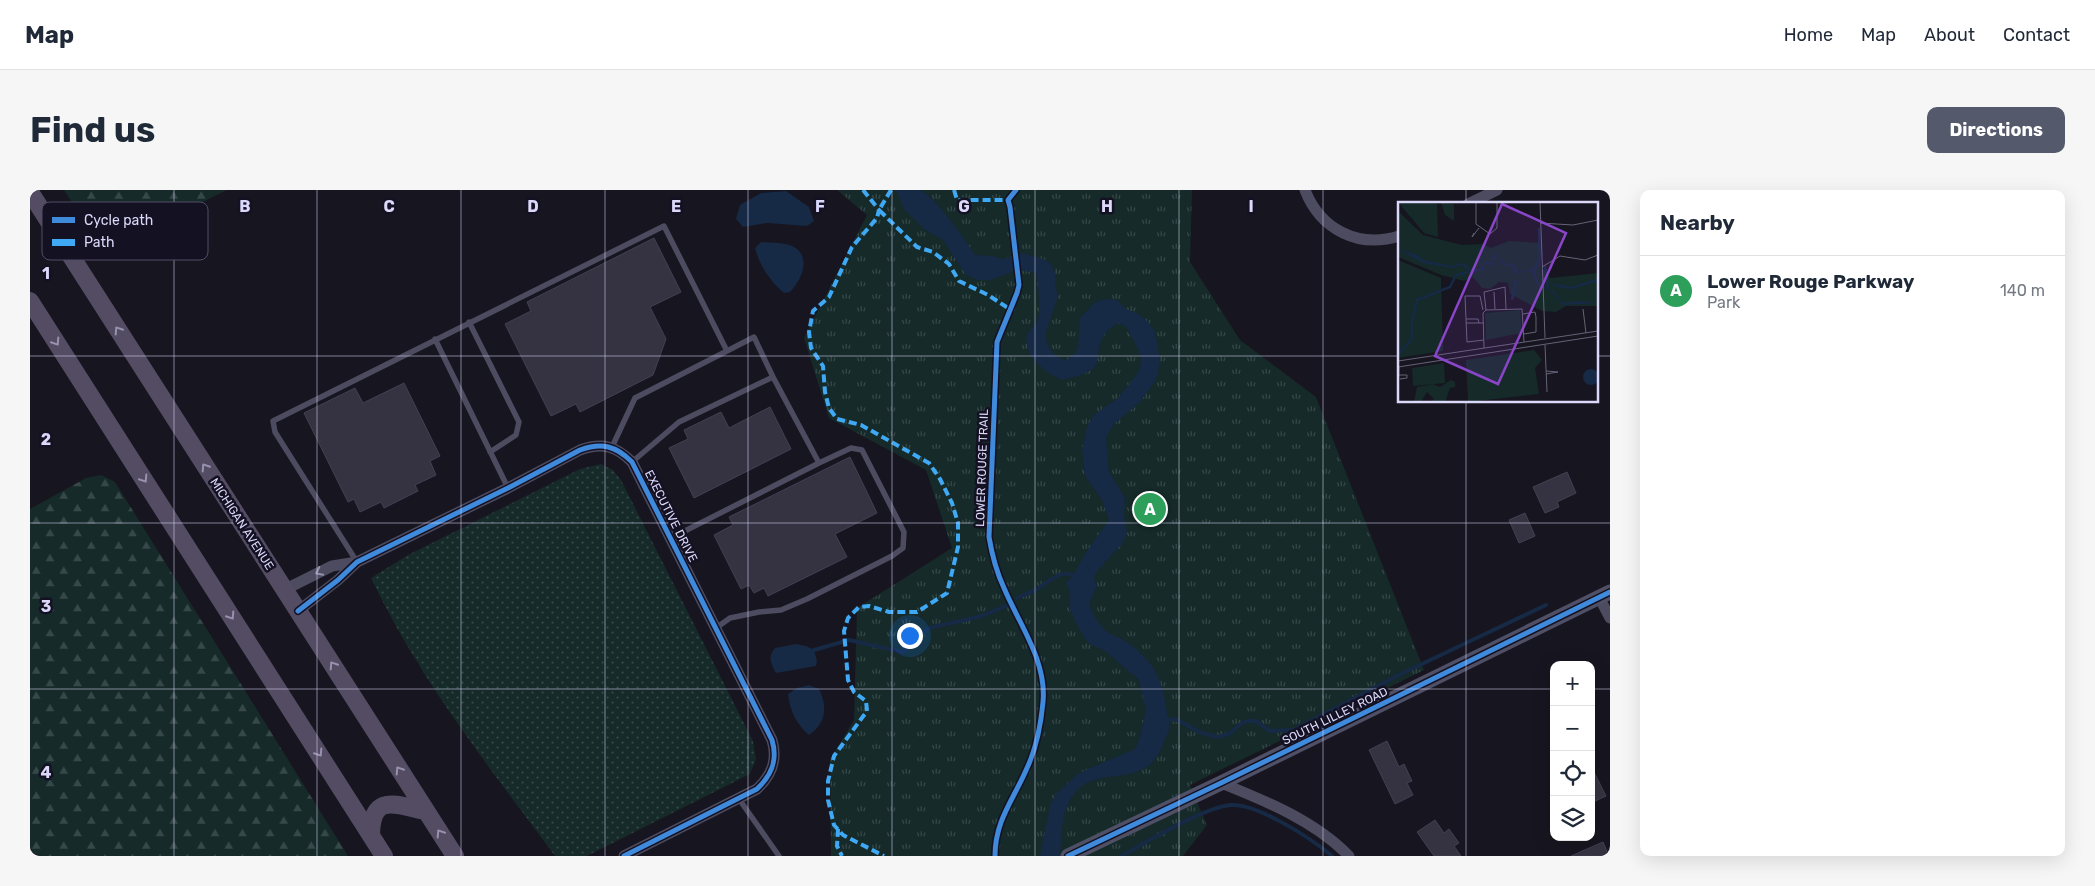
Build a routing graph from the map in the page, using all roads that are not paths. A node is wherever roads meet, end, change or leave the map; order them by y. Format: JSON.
{"nodes":[{"id":1,"x":1305,"y":190,"type":"edge"},
{"id":2,"x":1497,"y":190,"type":"edge"},
{"id":3,"x":30,"y":192,"type":"edge"},
{"id":4,"x":1472,"y":202,"type":"edge"},
{"id":5,"x":42,"y":211,"type":"edge"},
{"id":6,"x":1398,"y":236,"type":"edge"},
{"id":7,"x":73,"y":260,"type":"edge"},
{"id":8,"x":30,"y":301,"type":"edge"},
{"id":9,"x":469,"y":322,"type":"junction"},
{"id":10,"x":435,"y":339,"type":"junction"},
{"id":11,"x":727,"y":351,"type":"junction"},
{"id":12,"x":773,"y":377,"type":"junction"},
{"id":13,"x":612,"y":447,"type":"junction"},
{"id":14,"x":490,"y":452,"type":"junction"},
{"id":15,"x":632,"y":462,"type":"junction"},
{"id":16,"x":819,"y":463,"type":"junction"},
{"id":17,"x":508,"y":488,"type":"junction"},
{"id":18,"x":671,"y":538,"type":"junction"},
{"id":19,"x":357,"y":562,"type":"junction"},
{"id":20,"x":284,"y":590,"type":"junction"},
{"id":21,"x":1604,"y":595,"type":"edge"},
{"id":22,"x":298,"y":611,"type":"junction"},
{"id":23,"x":1610,"y":618,"type":"edge"},
{"id":24,"x":716,"y":628,"type":"junction"},
{"id":25,"x":1221,"y":783,"type":"junction"},
{"id":26,"x":739,"y":798,"type":"junction"},
{"id":27,"x":426,"y":811,"type":"junction"},
{"id":28,"x":371,"y":835,"type":"junction"},
{"id":29,"x":384,"y":856,"type":"edge"},
{"id":30,"x":455,"y":856,"type":"edge"},
{"id":31,"x":624,"y":856,"type":"edge"},
{"id":32,"x":779,"y":856,"type":"edge"},
{"id":33,"x":1068,"y":856,"type":"edge"},
{"id":34,"x":1349,"y":856,"type":"edge"}],
"edges":[{"from":1,"to":6,"type":"street"},
{"from":2,"to":4,"type":"street"},
{"from":5,"to":3,"type":"main road","name":"MICHIGAN AVENUE","one_way":true},
{"from":20,"to":7,"type":"main road","name":"MICHIGAN AVENUE","one_way":true},
{"from":8,"to":28,"type":"main road","one_way":true},
{"from":9,"to":10,"type":"lane"},
{"from":9,"to":11,"type":"lane"},
{"from":9,"to":14,"type":"lane"},
{"from":10,"to":14,"type":"lane"},
{"from":10,"to":19,"type":"lane"},
{"from":11,"to":12,"type":"lane"},
{"from":11,"to":13,"type":"lane"},
{"from":12,"to":15,"type":"lane"},
{"from":12,"to":16,"type":"lane"},
{"from":13,"to":15,"type":"street","name":"EXECUTIVE DRIVE"},
{"from":13,"to":17,"type":"street"},
{"from":14,"to":17,"type":"lane"},
{"from":15,"to":18,"type":"street","name":"EXECUTIVE DRIVE"},
{"from":16,"to":18,"type":"lane"},
{"from":16,"to":24,"type":"lane"},
{"from":17,"to":19,"type":"street"},
{"from":18,"to":24,"type":"street","name":"EXECUTIVE DRIVE"},
{"from":19,"to":20,"type":"street","one_way":true},
{"from":19,"to":22,"type":"street"},
{"from":20,"to":22,"type":"main road","name":"MICHIGAN AVENUE"},
{"from":21,"to":23,"type":"street"},
{"from":21,"to":25,"type":"street","name":"SOUTH LILLEY ROAD"},
{"from":27,"to":22,"type":"main road","name":"MICHIGAN AVENUE","one_way":true},
{"from":24,"to":26,"type":"street","name":"EXECUTIVE DRIVE"},
{"from":25,"to":33,"type":"street","name":"SOUTH LILLEY ROAD"},
{"from":25,"to":34,"type":"street"},
{"from":26,"to":31,"type":"street","name":"EXECUTIVE DRIVE"},
{"from":26,"to":32,"type":"lane"},
{"from":27,"to":28,"type":"main road"},
{"from":30,"to":27,"type":"main road","name":"MICHIGAN AVENUE","one_way":true},
{"from":28,"to":29,"type":"main road"}]}
